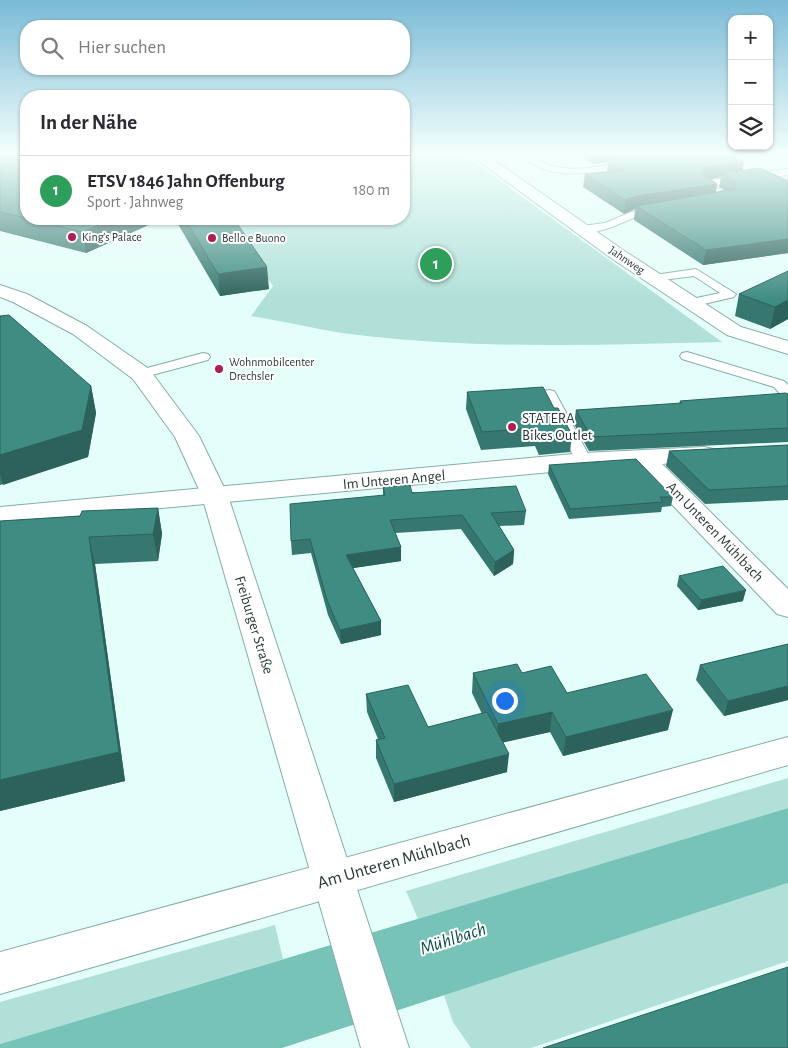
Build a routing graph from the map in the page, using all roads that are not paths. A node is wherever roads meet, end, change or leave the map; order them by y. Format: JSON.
{"nodes":[{"id":1,"x":544,"y":203,"type":"edge"},
{"id":2,"x":672,"y":208,"type":"edge"},
{"id":3,"x":582,"y":230,"type":"junction"},
{"id":4,"x":654,"y":278,"type":"junction"},
{"id":5,"x":0,"y":291,"type":"edge"},
{"id":6,"x":745,"y":293,"type":"edge"},
{"id":7,"x":730,"y":294,"type":"junction"},
{"id":8,"x":692,"y":303,"type":"junction"},
{"id":9,"x":788,"y":348,"type":"edge"},
{"id":10,"x":688,"y":356,"type":"dead end"},
{"id":11,"x":203,"y":357,"type":"dead end"},
{"id":12,"x":141,"y":374,"type":"junction"},
{"id":13,"x":548,"y":394,"type":"edge"},
{"id":14,"x":788,"y":394,"type":"edge"},
{"id":15,"x":729,"y":453,"type":"edge"},
{"id":16,"x":641,"y":457,"type":"junction"},
{"id":17,"x":584,"y":461,"type":"junction"},
{"id":18,"x":215,"y":496,"type":"junction"},
{"id":19,"x":0,"y":515,"type":"edge"},
{"id":20,"x":788,"y":607,"type":"edge"},
{"id":21,"x":788,"y":752,"type":"edge"},
{"id":22,"x":332,"y":880,"type":"junction"},
{"id":23,"x":0,"y":973,"type":"edge"},
{"id":24,"x":385,"y":1048,"type":"edge"}],
"edges":[{"from":1,"to":3,"type":"street","name":"Jahnweg"},
{"from":2,"to":3,"type":"lane"},
{"from":3,"to":4,"type":"street","name":"Jahnweg"},
{"from":4,"to":7,"type":"lane"},
{"from":4,"to":8,"type":"street","name":"Jahnweg"},
{"from":5,"to":12,"type":"street","name":"Freiburger Straße"},
{"from":6,"to":7,"type":"lane"},
{"from":7,"to":8,"type":"lane"},
{"from":8,"to":9,"type":"street","name":"Jahnweg"},
{"from":10,"to":14,"type":"lane"},
{"from":11,"to":12,"type":"lane"},
{"from":12,"to":18,"type":"street","name":"Freiburger Straße"},
{"from":13,"to":17,"type":"lane"},
{"from":15,"to":16,"type":"street","name":"Im Unteren Angel"},
{"from":16,"to":17,"type":"street","name":"Im Unteren Angel"},
{"from":16,"to":20,"type":"street","name":"Am Unteren Mühlbach"},
{"from":17,"to":18,"type":"street","name":"Im Unteren Angel"},
{"from":18,"to":19,"type":"street","name":"Im Unteren Angel"},
{"from":18,"to":22,"type":"street","name":"Freiburger Straße"},
{"from":21,"to":22,"type":"street","name":"Am Unteren Mühlbach"},
{"from":22,"to":23,"type":"street","name":"Am Unteren Mühlbach"},
{"from":22,"to":24,"type":"street","name":"Freiburger Straße"}]}
